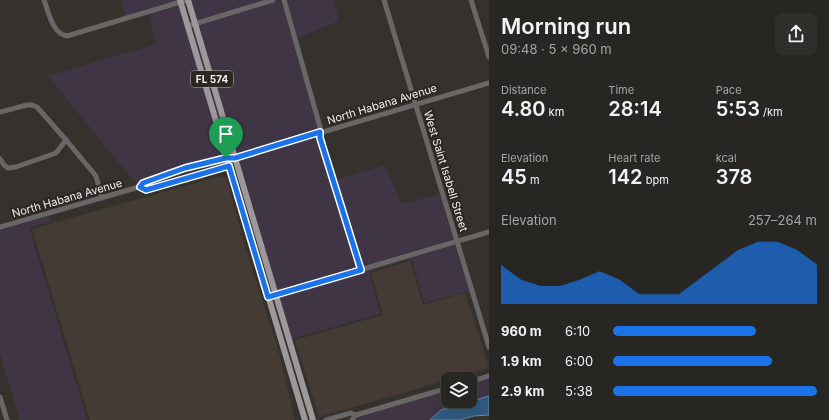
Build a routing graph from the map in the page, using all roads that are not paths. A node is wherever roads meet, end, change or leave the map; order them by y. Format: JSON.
{"nodes":[{"id":1,"x":44,"y":0,"type":"edge"},
{"id":2,"x":187,"y":0,"type":"edge"},
{"id":3,"x":273,"y":0,"type":"edge"},
{"id":4,"x":284,"y":0,"type":"edge"},
{"id":5,"x":384,"y":0,"type":"edge"},
{"id":6,"x":471,"y":0,"type":"edge"},
{"id":7,"x":180,"y":1,"type":"edge"},
{"id":8,"x":195,"y":24,"type":"junction"},
{"id":9,"x":188,"y":26,"type":"junction"},
{"id":10,"x":489,"y":57,"type":"edge"},
{"id":11,"x":489,"y":82,"type":"edge"},
{"id":12,"x":416,"y":104,"type":"junction"},
{"id":13,"x":0,"y":112,"type":"edge"},
{"id":14,"x":320,"y":132,"type":"junction"},
{"id":15,"x":66,"y":140,"type":"junction"},
{"id":16,"x":226,"y":158,"type":"junction"},
{"id":17,"x":235,"y":158,"type":"junction"},
{"id":18,"x":0,"y":159,"type":"edge"},
{"id":19,"x":229,"y":166,"type":"junction"},
{"id":20,"x":140,"y":187,"type":"junction"},
{"id":21,"x":102,"y":198,"type":"junction"},
{"id":22,"x":0,"y":228,"type":"edge"},
{"id":23,"x":489,"y":232,"type":"edge"},
{"id":24,"x":457,"y":242,"type":"junction"},
{"id":25,"x":361,"y":270,"type":"junction"},
{"id":26,"x":275,"y":294,"type":"junction"},
{"id":27,"x":268,"y":297,"type":"junction"},
{"id":28,"x":489,"y":347,"type":"edge"},
{"id":29,"x":489,"y":376,"type":"edge"},
{"id":30,"x":477,"y":380,"type":"edge"},
{"id":31,"x":441,"y":390,"type":"edge"},
{"id":32,"x":0,"y":397,"type":"edge"},
{"id":33,"x":356,"y":415,"type":"junction"},
{"id":34,"x":7,"y":420,"type":"edge"},
{"id":35,"x":305,"y":420,"type":"edge"},
{"id":36,"x":313,"y":420,"type":"edge"},
{"id":37,"x":326,"y":420,"type":"edge"},
{"id":38,"x":352,"y":420,"type":"edge"}],
"edges":[{"from":1,"to":7,"type":"street"},
{"from":2,"to":7,"type":"street"},
{"from":2,"to":8,"type":"main road","number":"FL 574"},
{"from":3,"to":8,"type":"street"},
{"from":4,"to":14,"type":"street"},
{"from":5,"to":12,"type":"street","name":"West Saint Isabell Street"},
{"from":6,"to":10,"type":"street"},
{"from":7,"to":9,"type":"main road","number":"FL 574"},
{"from":8,"to":9,"type":"street"},
{"from":8,"to":17,"type":"main road","number":"FL 574"},
{"from":9,"to":16,"type":"main road","number":"FL 574"},
{"from":11,"to":12,"type":"street","name":"North Habana Avenue"},
{"from":12,"to":14,"type":"street","name":"North Habana Avenue"},
{"from":12,"to":24,"type":"street","name":"West Saint Isabell Street"},
{"from":13,"to":15,"type":"street"},
{"from":14,"to":17,"type":"street","name":"North Habana Avenue"},
{"from":14,"to":25,"type":"street"},
{"from":15,"to":18,"type":"street"},
{"from":15,"to":21,"type":"street"},
{"from":16,"to":17,"type":"street","name":"North Habana Avenue"},
{"from":16,"to":19,"type":"main road","number":"FL 574"},
{"from":16,"to":20,"type":"street","name":"North Habana Avenue"},
{"from":17,"to":19,"type":"street"},
{"from":17,"to":26,"type":"main road","number":"FL 574"},
{"from":19,"to":20,"type":"street","name":"North Habana Avenue"},
{"from":19,"to":27,"type":"main road","number":"FL 574"},
{"from":20,"to":21,"type":"street","name":"North Habana Avenue"},
{"from":21,"to":22,"type":"street","name":"North Habana Avenue"},
{"from":23,"to":24,"type":"street"},
{"from":24,"to":25,"type":"street"},
{"from":24,"to":28,"type":"street","name":"West Saint Isabell Street"},
{"from":25,"to":26,"type":"street"},
{"from":26,"to":27,"type":"street"},
{"from":26,"to":36,"type":"main road","number":"FL 574"},
{"from":27,"to":35,"type":"main road","number":"FL 574"},
{"from":29,"to":30,"type":"street"},
{"from":31,"to":33,"type":"street"},
{"from":32,"to":34,"type":"street"},
{"from":33,"to":37,"type":"street"},
{"from":33,"to":38,"type":"street"}]}
